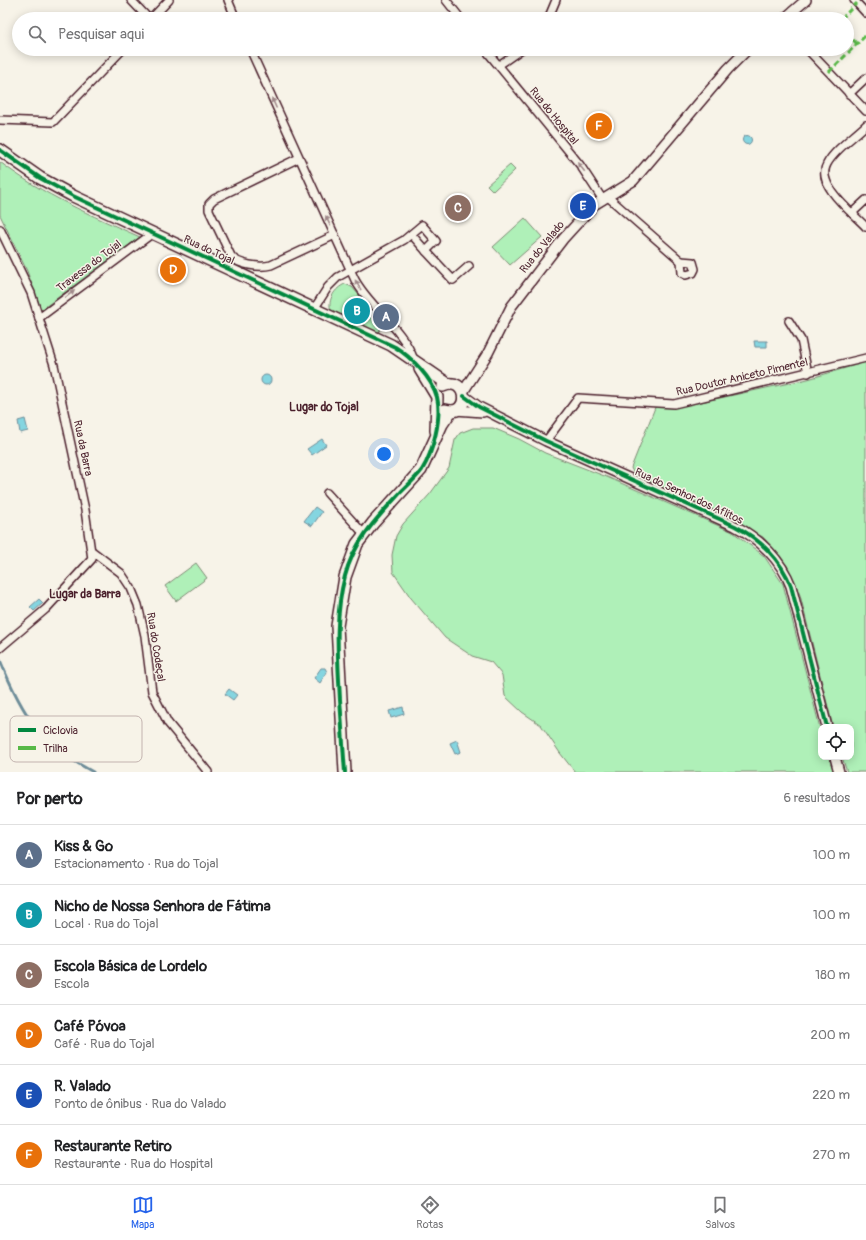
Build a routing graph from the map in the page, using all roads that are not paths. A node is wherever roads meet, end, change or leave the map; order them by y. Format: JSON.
{"nodes":[{"id":1,"x":132,"y":0,"type":"edge"},
{"id":2,"x":169,"y":0,"type":"edge"},
{"id":3,"x":228,"y":0,"type":"edge"},
{"id":4,"x":446,"y":0,"type":"edge"},
{"id":5,"x":556,"y":0,"type":"edge"},
{"id":6,"x":806,"y":0,"type":"edge"},
{"id":7,"x":854,"y":0,"type":"edge"},
{"id":8,"x":143,"y":12,"type":"edge"},
{"id":9,"x":157,"y":12,"type":"edge"},
{"id":10,"x":233,"y":12,"type":"edge"},
{"id":11,"x":455,"y":12,"type":"edge"},
{"id":12,"x":551,"y":12,"type":"edge"},
{"id":13,"x":792,"y":12,"type":"edge"},
{"id":14,"x":866,"y":13,"type":"edge"},
{"id":15,"x":116,"y":56,"type":"edge"},
{"id":16,"x":253,"y":56,"type":"edge"},
{"id":17,"x":491,"y":56,"type":"edge"},
{"id":18,"x":512,"y":56,"type":"edge"},
{"id":19,"x":741,"y":56,"type":"edge"},
{"id":20,"x":814,"y":56,"type":"edge"},
{"id":21,"x":498,"y":65,"type":"junction"},
{"id":22,"x":866,"y":78,"type":"edge"},
{"id":23,"x":850,"y":94,"type":"junction"},
{"id":24,"x":866,"y":111,"type":"edge"},
{"id":25,"x":0,"y":120,"type":"edge"},
{"id":26,"x":866,"y":125,"type":"edge"},
{"id":27,"x":0,"y":150,"type":"edge"},
{"id":28,"x":299,"y":158,"type":"junction"},
{"id":29,"x":606,"y":198,"type":"junction"},
{"id":30,"x":866,"y":200,"type":"edge"},
{"id":31,"x":852,"y":213,"type":"junction"},
{"id":32,"x":866,"y":227,"type":"edge"},
{"id":33,"x":0,"y":229,"type":"edge"},
{"id":34,"x":153,"y":233,"type":"junction"},
{"id":35,"x":411,"y":234,"type":"junction"},
{"id":36,"x":334,"y":235,"type":"junction"},
{"id":37,"x":426,"y":250,"type":"junction"},
{"id":38,"x":681,"y":261,"type":"dead end"},
{"id":39,"x":469,"y":266,"type":"dead end"},
{"id":40,"x":350,"y":269,"type":"junction"},
{"id":41,"x":314,"y":309,"type":"junction"},
{"id":42,"x":39,"y":318,"type":"junction"},
{"id":43,"x":789,"y":321,"type":"dead end"},
{"id":44,"x":866,"y":358,"type":"edge"},
{"id":45,"x":414,"y":360,"type":"junction"},
{"id":46,"x":808,"y":372,"type":"junction"},
{"id":47,"x":474,"y":373,"type":"junction"},
{"id":48,"x":450,"y":384,"type":"junction"},
{"id":49,"x":464,"y":394,"type":"junction"},
{"id":50,"x":437,"y":399,"type":"junction"},
{"id":51,"x":453,"y":411,"type":"junction"},
{"id":52,"x":494,"y":414,"type":"junction"},
{"id":53,"x":546,"y":441,"type":"junction"},
{"id":54,"x":433,"y":446,"type":"junction"},
{"id":55,"x":327,"y":493,"type":"dead end"},
{"id":56,"x":364,"y":534,"type":"junction"},
{"id":57,"x":92,"y":551,"type":"junction"},
{"id":58,"x":2,"y":646,"type":"edge"},
{"id":59,"x":826,"y":724,"type":"edge"},
{"id":60,"x":836,"y":760,"type":"edge"},
{"id":61,"x":208,"y":772,"type":"edge"},
{"id":62,"x":345,"y":772,"type":"edge"},
{"id":63,"x":839,"y":772,"type":"edge"}],
"edges":[{"from":1,"to":8,"type":"street"},
{"from":2,"to":9,"type":"street"},
{"from":3,"to":10,"type":"street"},
{"from":4,"to":11,"type":"street"},
{"from":5,"to":12,"type":"street"},
{"from":6,"to":13,"type":"street"},
{"from":7,"to":14,"type":"street"},
{"from":15,"to":25,"type":"street"},
{"from":28,"to":16,"type":"street","one_way":true},
{"from":17,"to":21,"type":"street","name":"Rua do Hospital"},
{"from":18,"to":21,"type":"street"},
{"from":19,"to":29,"type":"street","name":"Rua do Valado"},
{"from":20,"to":23,"type":"street"},
{"from":29,"to":21,"type":"street","name":"Rua do Hospital","one_way":true},
{"from":22,"to":23,"type":"street"},
{"from":23,"to":24,"type":"street"},
{"from":26,"to":31,"type":"street"},
{"from":27,"to":34,"type":"main road","name":"Rua do Tojal"},
{"from":36,"to":28,"type":"street","one_way":true},
{"from":28,"to":36,"type":"street"},
{"from":29,"to":38,"type":"street","name":"Rua do Hospital"},
{"from":29,"to":47,"type":"street","name":"Rua do Valado"},
{"from":30,"to":31,"type":"street"},
{"from":31,"to":32,"type":"street"},
{"from":33,"to":42,"type":"street","name":"Rua da Barra"},
{"from":34,"to":41,"type":"main road","name":"Rua do Tojal"},
{"from":42,"to":34,"type":"street","name":"Travessa do Tojal","one_way":true},
{"from":35,"to":37,"type":"street"},
{"from":35,"to":37,"type":"street"},
{"from":35,"to":40,"type":"street"},
{"from":36,"to":40,"type":"street"},
{"from":37,"to":39,"type":"street"},
{"from":40,"to":41,"type":"street"},
{"from":45,"to":40,"type":"street","one_way":true},
{"from":41,"to":45,"type":"main road","name":"Rua do Tojal"},
{"from":42,"to":57,"type":"street","name":"Rua da Barra"},
{"from":43,"to":46,"type":"street"},
{"from":44,"to":46,"type":"street","name":"Rua Doutor Aniceto Pimentel"},
{"from":45,"to":48,"type":"main road","name":"Rua do Tojal"},
{"from":45,"to":50,"type":"main road"},
{"from":46,"to":53,"type":"street","name":"Rua Doutor Aniceto Pimentel"},
{"from":47,"to":48,"type":"street"},
{"from":47,"to":49,"type":"street","name":"Rua do Valado"},
{"from":48,"to":49,"type":"main road"},
{"from":48,"to":50,"type":"main road"},
{"from":49,"to":51,"type":"main road"},
{"from":49,"to":52,"type":"street","name":"Rua do Senhor dos Aflitos"},
{"from":50,"to":51,"type":"main road"},
{"from":50,"to":54,"type":"main road"},
{"from":51,"to":52,"type":"street"},
{"from":51,"to":54,"type":"main road"},
{"from":52,"to":53,"type":"street","name":"Rua do Senhor dos Aflitos"},
{"from":53,"to":59,"type":"street","name":"Rua do Senhor dos Aflitos"},
{"from":54,"to":56,"type":"main road"},
{"from":55,"to":56,"type":"street"},
{"from":56,"to":62,"type":"main road"},
{"from":57,"to":58,"type":"street"},
{"from":57,"to":61,"type":"street","name":"Rua do Codeçal"},
{"from":60,"to":63,"type":"street"}]}
